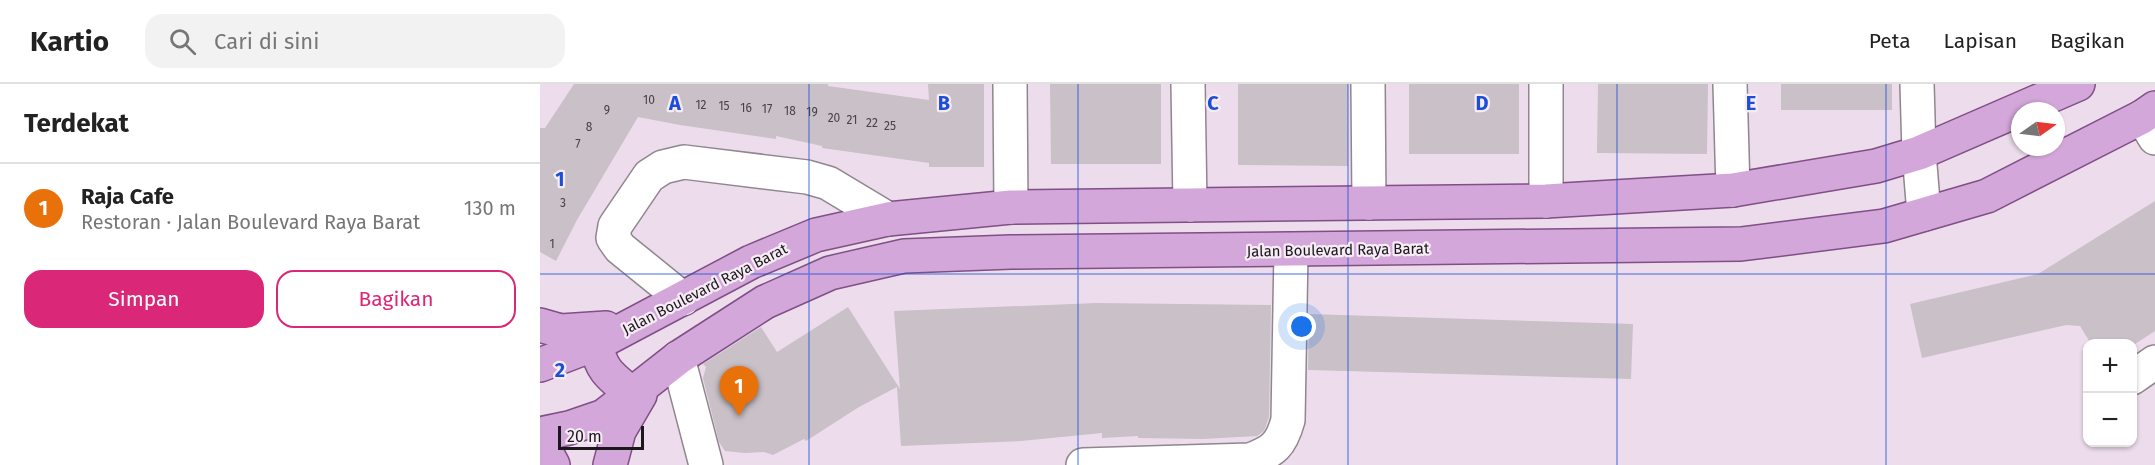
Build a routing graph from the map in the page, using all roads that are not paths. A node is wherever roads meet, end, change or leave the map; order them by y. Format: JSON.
{"nodes":[{"id":1,"x":1010,"y":84,"type":"edge"},
{"id":2,"x":1188,"y":84,"type":"edge"},
{"id":3,"x":1368,"y":84,"type":"edge"},
{"id":4,"x":1546,"y":84,"type":"edge"},
{"id":5,"x":1730,"y":84,"type":"edge"},
{"id":6,"x":1917,"y":84,"type":"edge"},
{"id":7,"x":2078,"y":84,"type":"edge"},
{"id":8,"x":2151,"y":121,"type":"edge"},
{"id":9,"x":1919,"y":153,"type":"junction"},
{"id":10,"x":1733,"y":190,"type":"junction"},
{"id":11,"x":1546,"y":201,"type":"junction"},
{"id":12,"x":1369,"y":203,"type":"junction"},
{"id":13,"x":1190,"y":205,"type":"junction"},
{"id":14,"x":1011,"y":207,"type":"junction"},
{"id":15,"x":1924,"y":214,"type":"junction"},
{"id":16,"x":888,"y":219,"type":"junction"},
{"id":17,"x":1291,"y":250,"type":"junction"},
{"id":18,"x":1011,"y":252,"type":"junction"},
{"id":19,"x":682,"y":299,"type":"junction"},
{"id":20,"x":636,"y":323,"type":"junction"},
{"id":21,"x":540,"y":325,"type":"edge"},
{"id":22,"x":600,"y":342,"type":"junction"},
{"id":23,"x":2155,"y":362,"type":"edge"},
{"id":24,"x":540,"y":365,"type":"edge"},
{"id":25,"x":2137,"y":375,"type":"edge"},
{"id":26,"x":655,"y":376,"type":"junction"},
{"id":27,"x":540,"y":434,"type":"edge"},
{"id":28,"x":540,"y":441,"type":"edge"},
{"id":29,"x":553,"y":465,"type":"edge"},
{"id":30,"x":610,"y":465,"type":"edge"},
{"id":31,"x":706,"y":465,"type":"edge"},
{"id":32,"x":1083,"y":465,"type":"edge"}],
"edges":[{"from":1,"to":14,"type":"lane"},
{"from":2,"to":13,"type":"lane"},
{"from":3,"to":12,"type":"lane"},
{"from":4,"to":11,"type":"lane"},
{"from":5,"to":10,"type":"lane"},
{"from":6,"to":9,"type":"lane"},
{"from":7,"to":9,"type":"main road","name":"Jalan Boulevard Raya Barat"},
{"from":8,"to":15,"type":"main road","name":"Jalan Boulevard Raya Barat"},
{"from":9,"to":10,"type":"main road","name":"Jalan Boulevard Raya Barat"},
{"from":9,"to":15,"type":"lane"},
{"from":10,"to":11,"type":"main road","name":"Jalan Boulevard Raya Barat"},
{"from":11,"to":12,"type":"main road","name":"Jalan Boulevard Raya Barat"},
{"from":12,"to":13,"type":"main road","name":"Jalan Boulevard Raya Barat"},
{"from":13,"to":14,"type":"main road","name":"Jalan Boulevard Raya Barat"},
{"from":14,"to":16,"type":"main road","name":"Jalan Boulevard Raya Barat"},
{"from":14,"to":18,"type":"main road"},
{"from":15,"to":17,"type":"main road","name":"Jalan Boulevard Raya Barat"},
{"from":16,"to":19,"type":"main road","name":"Jalan Boulevard Raya Barat"},
{"from":16,"to":19,"type":"lane"},
{"from":17,"to":18,"type":"main road","name":"Jalan Boulevard Raya Barat"},
{"from":17,"to":32,"type":"lane"},
{"from":18,"to":26,"type":"main road","name":"Jalan Boulevard Raya Barat"},
{"from":19,"to":20,"type":"main road","name":"Jalan Boulevard Raya Barat"},
{"from":20,"to":21,"type":"main road"},
{"from":20,"to":22,"type":"main road","name":"Jalan Boulevard Raya Barat"},
{"from":22,"to":24,"type":"main road","name":"Jalan Boulevard Raya Barat"},
{"from":22,"to":26,"type":"main road"},
{"from":23,"to":25,"type":"lane"},
{"from":26,"to":27,"type":"main road","name":"Jalan Boulevard Raya Barat"},
{"from":26,"to":30,"type":"main road"},
{"from":26,"to":31,"type":"lane"},
{"from":28,"to":29,"type":"main road"}]}
